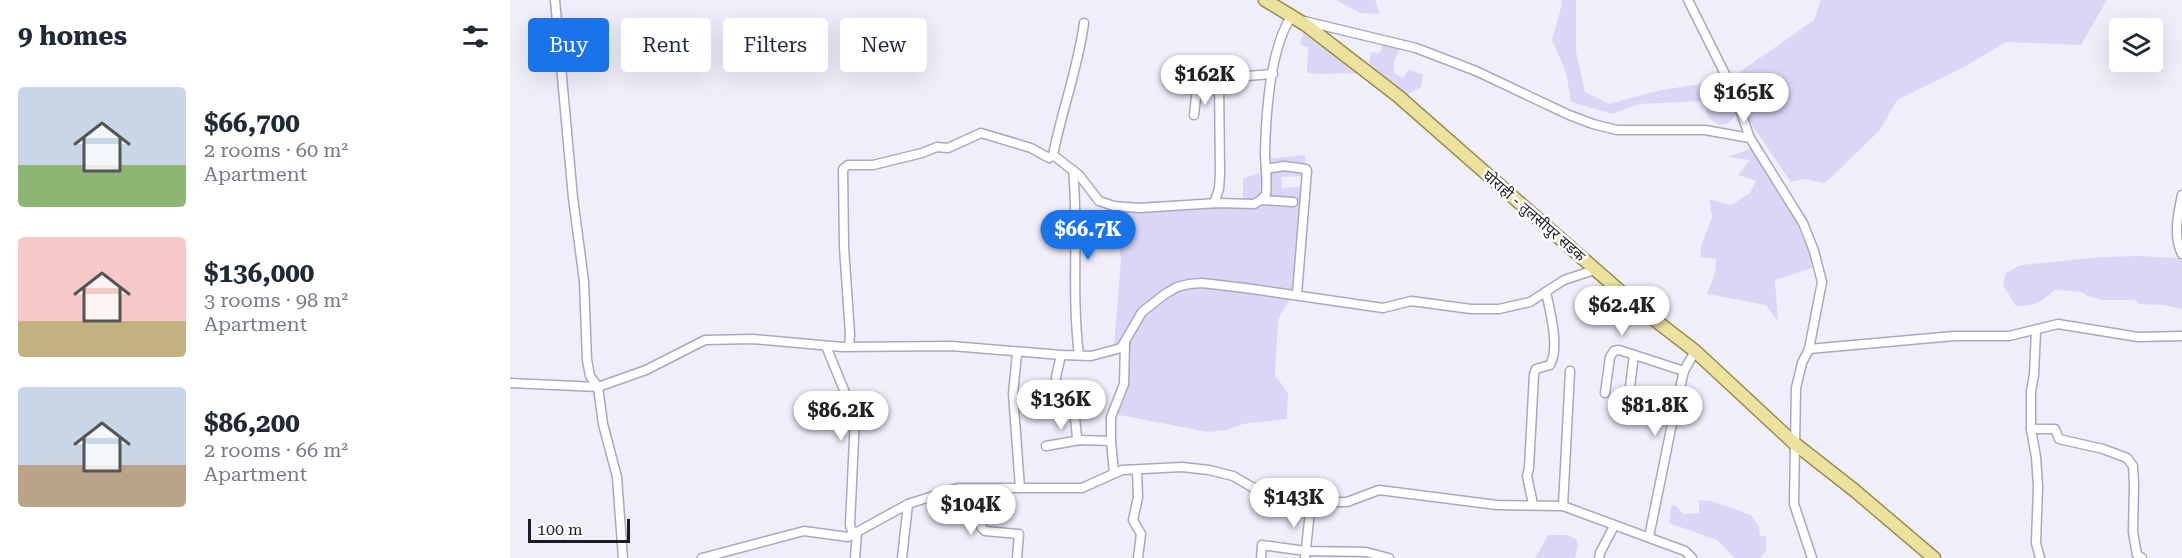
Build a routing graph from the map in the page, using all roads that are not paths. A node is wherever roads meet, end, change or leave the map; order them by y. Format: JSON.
{"nodes":[{"id":1,"x":555,"y":0,"type":"edge"},
{"id":2,"x":1265,"y":0,"type":"edge"},
{"id":3,"x":1688,"y":0,"type":"edge"},
{"id":4,"x":1292,"y":17,"type":"junction"},
{"id":5,"x":1084,"y":23,"type":"dead end"},
{"id":6,"x":1273,"y":74,"type":"junction"},
{"id":7,"x":1219,"y":80,"type":"junction"},
{"id":8,"x":1194,"y":115,"type":"dead end"},
{"id":9,"x":1750,"y":138,"type":"junction"},
{"id":10,"x":1053,"y":155,"type":"junction"},
{"id":11,"x":1073,"y":170,"type":"junction"},
{"id":12,"x":1266,"y":170,"type":"junction"},
{"id":13,"x":2182,"y":195,"type":"edge"},
{"id":14,"x":1261,"y":200,"type":"junction"},
{"id":15,"x":1293,"y":202,"type":"dead end"},
{"id":16,"x":1214,"y":204,"type":"junction"},
{"id":17,"x":2182,"y":254,"type":"edge"},
{"id":18,"x":1597,"y":269,"type":"junction"},
{"id":19,"x":1546,"y":292,"type":"junction"},
{"id":20,"x":1297,"y":294,"type":"junction"},
{"id":21,"x":2036,"y":330,"type":"junction"},
{"id":22,"x":2182,"y":336,"type":"edge"},
{"id":23,"x":1125,"y":342,"type":"junction"},
{"id":24,"x":826,"y":346,"type":"junction"},
{"id":25,"x":849,"y":346,"type":"junction"},
{"id":26,"x":1809,"y":349,"type":"junction"},
{"id":27,"x":1695,"y":351,"type":"junction"},
{"id":28,"x":1017,"y":353,"type":"junction"},
{"id":29,"x":1061,"y":355,"type":"junction"},
{"id":30,"x":1079,"y":355,"type":"junction"},
{"id":31,"x":1634,"y":355,"type":"junction"},
{"id":32,"x":1570,"y":371,"type":"dead end"},
{"id":33,"x":1684,"y":371,"type":"junction"},
{"id":34,"x":510,"y":383,"type":"edge"},
{"id":35,"x":598,"y":387,"type":"junction"},
{"id":36,"x":1605,"y":393,"type":"dead end"},
{"id":37,"x":1626,"y":418,"type":"dead end"},
{"id":38,"x":2031,"y":429,"type":"junction"},
{"id":39,"x":1080,"y":440,"type":"junction"},
{"id":40,"x":1111,"y":441,"type":"junction"},
{"id":41,"x":1794,"y":443,"type":"junction"},
{"id":42,"x":1046,"y":446,"type":"dead end"},
{"id":43,"x":1137,"y":470,"type":"junction"},
{"id":44,"x":1114,"y":473,"type":"junction"},
{"id":45,"x":982,"y":488,"type":"junction"},
{"id":46,"x":1020,"y":488,"type":"junction"},
{"id":47,"x":1311,"y":502,"type":"junction"},
{"id":48,"x":908,"y":504,"type":"junction"},
{"id":49,"x":1533,"y":504,"type":"junction"},
{"id":50,"x":1563,"y":506,"type":"junction"},
{"id":51,"x":1614,"y":526,"type":"junction"},
{"id":52,"x":855,"y":534,"type":"junction"},
{"id":53,"x":1649,"y":537,"type":"junction"},
{"id":54,"x":1306,"y":555,"type":"edge"},
{"id":55,"x":1365,"y":555,"type":"edge"},
{"id":56,"x":623,"y":558,"type":"edge"},
{"id":57,"x":702,"y":558,"type":"edge"},
{"id":58,"x":855,"y":558,"type":"edge"},
{"id":59,"x":902,"y":558,"type":"edge"},
{"id":60,"x":1017,"y":558,"type":"edge"},
{"id":61,"x":1138,"y":558,"type":"edge"},
{"id":62,"x":1261,"y":558,"type":"edge"},
{"id":63,"x":1389,"y":558,"type":"edge"},
{"id":64,"x":1599,"y":558,"type":"edge"},
{"id":65,"x":1692,"y":558,"type":"edge"},
{"id":66,"x":1812,"y":558,"type":"edge"},
{"id":67,"x":1934,"y":558,"type":"edge"},
{"id":68,"x":2040,"y":558,"type":"edge"},
{"id":69,"x":2142,"y":558,"type":"edge"}],
"edges":[{"from":1,"to":35,"type":"street"},
{"from":2,"to":4,"type":"main road","name":"घोराही - तुलसीपुर सडक"},
{"from":3,"to":9,"type":"street"},
{"from":4,"to":6,"type":"street"},
{"from":4,"to":9,"type":"street"},
{"from":4,"to":18,"type":"main road","name":"घोराही - तुलसीपुर सडक"},
{"from":5,"to":10,"type":"street"},
{"from":6,"to":7,"type":"street"},
{"from":6,"to":12,"type":"street"},
{"from":7,"to":8,"type":"street"},
{"from":7,"to":16,"type":"street"},
{"from":9,"to":26,"type":"street"},
{"from":10,"to":11,"type":"street"},
{"from":10,"to":25,"type":"street"},
{"from":11,"to":16,"type":"street"},
{"from":11,"to":30,"type":"street"},
{"from":12,"to":14,"type":"street"},
{"from":12,"to":20,"type":"street"},
{"from":13,"to":17,"type":"street"},
{"from":14,"to":15,"type":"street"},
{"from":14,"to":16,"type":"street"},
{"from":18,"to":19,"type":"street"},
{"from":18,"to":27,"type":"main road","name":"घोराही - तुलसीपुर सडक"},
{"from":19,"to":20,"type":"street"},
{"from":19,"to":49,"type":"street"},
{"from":20,"to":23,"type":"street"},
{"from":21,"to":22,"type":"street"},
{"from":21,"to":26,"type":"street"},
{"from":21,"to":38,"type":"street"},
{"from":23,"to":30,"type":"street"},
{"from":23,"to":40,"type":"street"},
{"from":24,"to":25,"type":"street"},
{"from":24,"to":35,"type":"street"},
{"from":24,"to":52,"type":"street"},
{"from":25,"to":28,"type":"street"},
{"from":26,"to":41,"type":"street"},
{"from":27,"to":33,"type":"street"},
{"from":27,"to":41,"type":"main road","name":"घोराही - तुलसीपुर सडक"},
{"from":28,"to":29,"type":"street"},
{"from":28,"to":46,"type":"street"},
{"from":29,"to":30,"type":"street"},
{"from":29,"to":39,"type":"street"},
{"from":31,"to":33,"type":"street"},
{"from":31,"to":36,"type":"street"},
{"from":31,"to":37,"type":"street"},
{"from":32,"to":50,"type":"street"},
{"from":33,"to":53,"type":"street"},
{"from":34,"to":35,"type":"street"},
{"from":35,"to":56,"type":"street"},
{"from":38,"to":68,"type":"street"},
{"from":38,"to":69,"type":"street"},
{"from":39,"to":40,"type":"street"},
{"from":39,"to":42,"type":"street"},
{"from":40,"to":44,"type":"street"},
{"from":41,"to":66,"type":"street"},
{"from":41,"to":67,"type":"main road","name":"घोराही - तुलसीपुर सडक"},
{"from":43,"to":44,"type":"street"},
{"from":43,"to":47,"type":"street"},
{"from":43,"to":61,"type":"street"},
{"from":44,"to":46,"type":"street"},
{"from":45,"to":46,"type":"street"},
{"from":45,"to":48,"type":"street"},
{"from":45,"to":60,"type":"street"},
{"from":47,"to":49,"type":"street"},
{"from":47,"to":54,"type":"street"},
{"from":48,"to":52,"type":"street"},
{"from":48,"to":59,"type":"street"},
{"from":49,"to":50,"type":"street"},
{"from":50,"to":51,"type":"street"},
{"from":51,"to":53,"type":"street"},
{"from":51,"to":64,"type":"street"},
{"from":52,"to":57,"type":"street"},
{"from":52,"to":58,"type":"street"},
{"from":53,"to":65,"type":"street"},
{"from":54,"to":55,"type":"street"},
{"from":54,"to":62,"type":"street"},
{"from":55,"to":63,"type":"street"}]}
